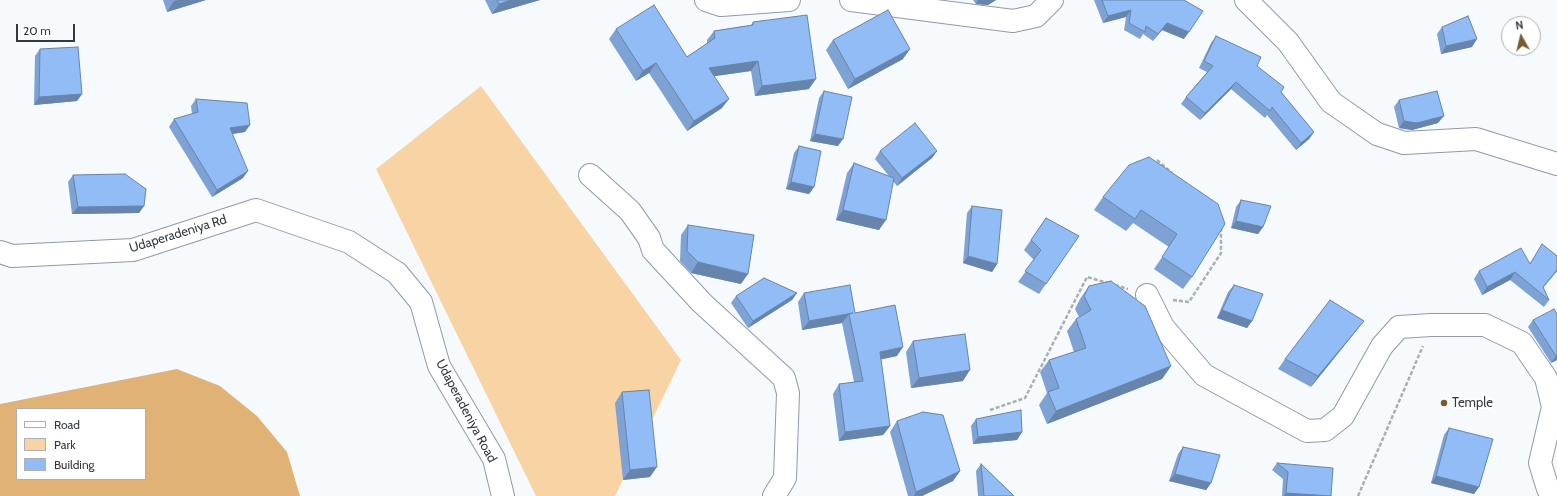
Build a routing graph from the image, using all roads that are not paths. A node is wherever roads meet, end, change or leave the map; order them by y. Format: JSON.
{"nodes":[{"id":1,"x":706,"y":0,"type":"edge"},
{"id":2,"x":789,"y":0,"type":"edge"},
{"id":3,"x":851,"y":0,"type":"edge"},
{"id":4,"x":1052,"y":0,"type":"edge"},
{"id":5,"x":1246,"y":0,"type":"edge"},
{"id":6,"x":1557,"y":164,"type":"edge"},
{"id":7,"x":590,"y":175,"type":"dead end"},
{"id":8,"x":349,"y":242,"type":"joint"},
{"id":9,"x":0,"y":252,"type":"edge"},
{"id":10,"x":1147,"y":295,"type":"road end"},
{"id":11,"x":1557,"y":493,"type":"edge"},
{"id":12,"x":503,"y":496,"type":"edge"},
{"id":13,"x":774,"y":496,"type":"edge"}],
"edges":[{"from":1,"to":2,"type":"street"},
{"from":3,"to":4,"type":"street"},
{"from":5,"to":6,"type":"street"},
{"from":7,"to":13,"type":"street"},
{"from":8,"to":9,"type":"street","name":"Udaperadeniya Rd"},
{"from":8,"to":12,"type":"street","name":"Udaperadeniya Road"},
{"from":10,"to":11,"type":"street"}]}
